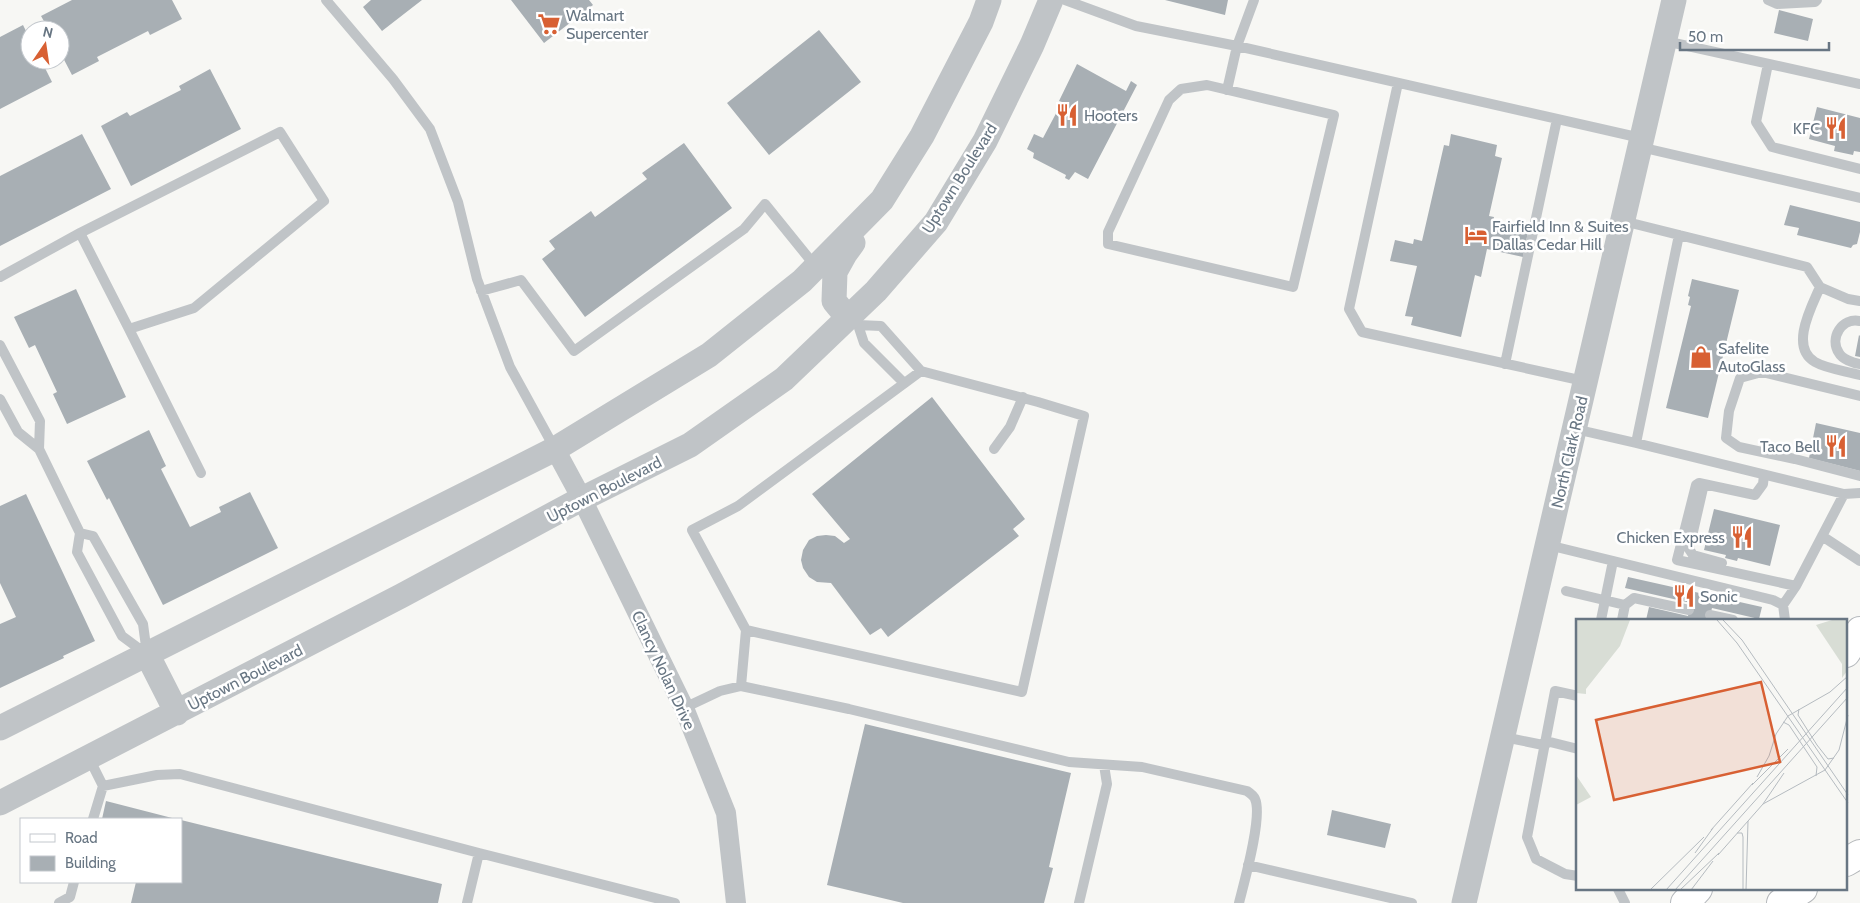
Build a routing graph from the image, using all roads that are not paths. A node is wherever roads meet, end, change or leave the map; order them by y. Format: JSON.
{"nodes":[{"id":1,"x":326,"y":0,"type":"edge"},
{"id":2,"x":989,"y":0,"type":"edge"},
{"id":3,"x":1052,"y":0,"type":"edge"},
{"id":4,"x":1065,"y":0,"type":"edge"},
{"id":5,"x":1254,"y":0,"type":"edge"},
{"id":6,"x":1674,"y":0,"type":"edge"},
{"id":7,"x":1768,"y":0,"type":"edge"},
{"id":8,"x":1817,"y":0,"type":"edge"},
{"id":9,"x":1665,"y":41,"type":"junction"},
{"id":10,"x":1237,"y":46,"type":"junction"},
{"id":11,"x":1768,"y":64,"type":"junction"},
{"id":12,"x":1398,"y":83,"type":"junction"},
{"id":13,"x":1860,"y":84,"type":"edge"},
{"id":14,"x":1226,"y":90,"type":"junction"},
{"id":15,"x":1557,"y":119,"type":"junction"},
{"id":16,"x":1641,"y":143,"type":"junction"},
{"id":17,"x":1860,"y":169,"type":"edge"},
{"id":18,"x":1860,"y":198,"type":"edge"},
{"id":19,"x":882,"y":200,"type":"junction"},
{"id":20,"x":1623,"y":221,"type":"junction"},
{"id":21,"x":80,"y":233,"type":"junction"},
{"id":22,"x":1679,"y":235,"type":"junction"},
{"id":23,"x":816,"y":267,"type":"junction"},
{"id":24,"x":0,"y":277,"type":"edge"},
{"id":25,"x":1820,"y":287,"type":"junction"},
{"id":26,"x":481,"y":291,"type":"junction"},
{"id":27,"x":1860,"y":301,"type":"edge"},
{"id":28,"x":1860,"y":321,"type":"edge"},
{"id":29,"x":853,"y":322,"type":"junction"},
{"id":30,"x":129,"y":329,"type":"junction"},
{"id":31,"x":0,"y":345,"type":"edge"},
{"id":32,"x":1505,"y":364,"type":"junction"},
{"id":33,"x":1860,"y":364,"type":"edge"},
{"id":34,"x":921,"y":371,"type":"junction"},
{"id":35,"x":1860,"y":375,"type":"edge"},
{"id":36,"x":1585,"y":382,"type":"junction"},
{"id":37,"x":904,"y":383,"type":"junction"},
{"id":38,"x":1860,"y":396,"type":"edge"},
{"id":39,"x":1023,"y":398,"type":"junction"},
{"id":40,"x":0,"y":399,"type":"edge"},
{"id":41,"x":1574,"y":428,"type":"junction"},
{"id":42,"x":1636,"y":443,"type":"junction"},
{"id":43,"x":39,"y":449,"type":"junction"},
{"id":44,"x":555,"y":449,"type":"junction"},
{"id":45,"x":994,"y":450,"type":"dead end"},
{"id":46,"x":201,"y":473,"type":"dead end"},
{"id":47,"x":1764,"y":475,"type":"junction"},
{"id":48,"x":1860,"y":476,"type":"edge"},
{"id":49,"x":1704,"y":484,"type":"junction"},
{"id":50,"x":1860,"y":493,"type":"edge"},
{"id":51,"x":1844,"y":494,"type":"junction"},
{"id":52,"x":582,"y":499,"type":"junction"},
{"id":53,"x":80,"y":532,"type":"junction"},
{"id":54,"x":1822,"y":536,"type":"junction"},
{"id":55,"x":1547,"y":545,"type":"junction"},
{"id":56,"x":1613,"y":561,"type":"junction"},
{"id":57,"x":1860,"y":561,"type":"edge"},
{"id":58,"x":1776,"y":582,"type":"junction"},
{"id":59,"x":1796,"y":586,"type":"junction"},
{"id":60,"x":1566,"y":591,"type":"dead end"},
{"id":61,"x":1605,"y":600,"type":"junction"},
{"id":62,"x":1625,"y":605,"type":"junction"},
{"id":63,"x":1783,"y":605,"type":"junction"},
{"id":64,"x":1689,"y":610,"type":"dead end"},
{"id":65,"x":1710,"y":615,"type":"dead end"},
{"id":66,"x":1601,"y":619,"type":"edge"},
{"id":67,"x":1622,"y":619,"type":"edge"},
{"id":68,"x":1728,"y":619,"type":"edge"},
{"id":69,"x":1784,"y":619,"type":"edge"},
{"id":70,"x":746,"y":630,"type":"junction"},
{"id":71,"x":1860,"y":630,"type":"edge"},
{"id":72,"x":1848,"y":650,"type":"edge"},
{"id":73,"x":147,"y":654,"type":"junction"},
{"id":74,"x":741,"y":686,"type":"junction"},
{"id":75,"x":1576,"y":696,"type":"edge"},
{"id":76,"x":684,"y":708,"type":"junction"},
{"id":77,"x":176,"y":713,"type":"junction"},
{"id":78,"x":0,"y":728,"type":"edge"},
{"id":79,"x":1502,"y":737,"type":"junction"},
{"id":80,"x":1544,"y":745,"type":"junction"},
{"id":81,"x":1576,"y":748,"type":"edge"},
{"id":82,"x":89,"y":758,"type":"junction"},
{"id":83,"x":1104,"y":764,"type":"junction"},
{"id":84,"x":103,"y":786,"type":"junction"},
{"id":85,"x":0,"y":803,"type":"edge"},
{"id":86,"x":93,"y":818,"type":"edge"},
{"id":87,"x":479,"y":853,"type":"junction"},
{"id":88,"x":1860,"y":854,"type":"edge"},
{"id":89,"x":1848,"y":861,"type":"edge"},
{"id":90,"x":1248,"y":865,"type":"junction"},
{"id":91,"x":1576,"y":876,"type":"edge"},
{"id":92,"x":74,"y":883,"type":"edge"},
{"id":93,"x":1618,"y":890,"type":"edge"},
{"id":94,"x":1697,"y":890,"type":"edge"},
{"id":95,"x":1801,"y":890,"type":"edge"},
{"id":96,"x":1394,"y":902,"type":"edge"},
{"id":97,"x":59,"y":903,"type":"edge"},
{"id":98,"x":467,"y":903,"type":"edge"},
{"id":99,"x":675,"y":903,"type":"edge"},
{"id":100,"x":736,"y":903,"type":"edge"},
{"id":101,"x":1079,"y":903,"type":"edge"},
{"id":102,"x":1239,"y":903,"type":"edge"},
{"id":103,"x":1412,"y":903,"type":"edge"},
{"id":104,"x":1464,"y":903,"type":"edge"},
{"id":105,"x":1625,"y":903,"type":"edge"},
{"id":106,"x":1685,"y":903,"type":"edge"},
{"id":107,"x":1780,"y":903,"type":"edge"}],
"edges":[{"from":1,"to":26,"type":"lane"},
{"from":2,"to":19,"type":"street"},
{"from":3,"to":29,"type":"street","name":"Uptown Boulevard"},
{"from":4,"to":10,"type":"lane"},
{"from":5,"to":10,"type":"lane"},
{"from":6,"to":9,"type":"street","name":"North Clark Road"},
{"from":7,"to":8,"type":"lane"},
{"from":9,"to":11,"type":"lane"},
{"from":9,"to":16,"type":"street","name":"North Clark Road"},
{"from":10,"to":12,"type":"lane"},
{"from":10,"to":14,"type":"lane"},
{"from":11,"to":13,"type":"lane"},
{"from":11,"to":17,"type":"lane"},
{"from":12,"to":15,"type":"lane"},
{"from":12,"to":32,"type":"lane"},
{"from":14,"to":14,"type":"lane"},
{"from":15,"to":16,"type":"lane"},
{"from":15,"to":32,"type":"lane"},
{"from":16,"to":18,"type":"lane"},
{"from":16,"to":20,"type":"street","name":"North Clark Road"},
{"from":19,"to":23,"type":"street"},
{"from":19,"to":29,"type":"street"},
{"from":20,"to":22,"type":"lane"},
{"from":20,"to":36,"type":"street","name":"North Clark Road"},
{"from":21,"to":24,"type":"lane"},
{"from":21,"to":30,"type":"lane"},
{"from":21,"to":30,"type":"lane"},
{"from":22,"to":25,"type":"lane"},
{"from":22,"to":42,"type":"lane"},
{"from":23,"to":26,"type":"lane"},
{"from":23,"to":44,"type":"street"},
{"from":25,"to":27,"type":"lane"},
{"from":25,"to":35,"type":"lane"},
{"from":26,"to":44,"type":"lane"},
{"from":28,"to":33,"type":"lane"},
{"from":29,"to":34,"type":"lane"},
{"from":29,"to":37,"type":"lane"},
{"from":29,"to":52,"type":"street","name":"Uptown Boulevard"},
{"from":30,"to":46,"type":"lane"},
{"from":31,"to":43,"type":"lane"},
{"from":32,"to":36,"type":"lane"},
{"from":34,"to":37,"type":"lane"},
{"from":34,"to":39,"type":"lane"},
{"from":36,"to":41,"type":"street","name":"North Clark Road"},
{"from":37,"to":70,"type":"lane"},
{"from":38,"to":48,"type":"lane"},
{"from":39,"to":45,"type":"lane"},
{"from":39,"to":70,"type":"lane"},
{"from":40,"to":43,"type":"lane"},
{"from":41,"to":42,"type":"lane"},
{"from":41,"to":55,"type":"street","name":"North Clark Road"},
{"from":42,"to":47,"type":"lane"},
{"from":43,"to":53,"type":"lane"},
{"from":44,"to":52,"type":"street","name":"Clancy Nolan Drive"},
{"from":44,"to":73,"type":"street"},
{"from":47,"to":49,"type":"lane"},
{"from":47,"to":51,"type":"lane"},
{"from":49,"to":58,"type":"lane"},
{"from":49,"to":58,"type":"lane"},
{"from":50,"to":51,"type":"lane"},
{"from":51,"to":54,"type":"lane"},
{"from":52,"to":76,"type":"street","name":"Clancy Nolan Drive"},
{"from":52,"to":77,"type":"street","name":"Uptown Boulevard"},
{"from":53,"to":73,"type":"lane"},
{"from":53,"to":73,"type":"lane"},
{"from":54,"to":57,"type":"lane"},
{"from":54,"to":59,"type":"lane"},
{"from":55,"to":56,"type":"lane"},
{"from":55,"to":79,"type":"street","name":"North Clark Road"},
{"from":56,"to":61,"type":"lane"},
{"from":56,"to":63,"type":"lane"},
{"from":58,"to":59,"type":"lane"},
{"from":59,"to":63,"type":"lane"},
{"from":60,"to":61,"type":"lane"},
{"from":61,"to":62,"type":"lane"},
{"from":61,"to":66,"type":"lane"},
{"from":62,"to":64,"type":"lane"},
{"from":62,"to":67,"type":"lane"},
{"from":63,"to":69,"type":"lane"},
{"from":65,"to":68,"type":"lane"},
{"from":70,"to":74,"type":"lane"},
{"from":71,"to":72,"type":"main road"},
{"from":73,"to":77,"type":"street"},
{"from":73,"to":78,"type":"street"},
{"from":74,"to":76,"type":"lane"},
{"from":74,"to":83,"type":"lane"},
{"from":75,"to":80,"type":"lane"},
{"from":76,"to":100,"type":"street","name":"Clancy Nolan Drive"},
{"from":77,"to":82,"type":"street","name":"Uptown Boulevard"},
{"from":79,"to":80,"type":"lane"},
{"from":79,"to":104,"type":"street","name":"North Clark Road"},
{"from":80,"to":81,"type":"lane"},
{"from":80,"to":91,"type":"lane"},
{"from":82,"to":84,"type":"lane"},
{"from":82,"to":85,"type":"street","name":"Uptown Boulevard"},
{"from":83,"to":90,"type":"lane"},
{"from":83,"to":101,"type":"lane"},
{"from":84,"to":86,"type":"lane"},
{"from":84,"to":87,"type":"lane"},
{"from":87,"to":98,"type":"lane"},
{"from":87,"to":99,"type":"lane"},
{"from":88,"to":89,"type":"main road"},
{"from":90,"to":96,"type":"lane"},
{"from":90,"to":102,"type":"lane"},
{"from":92,"to":97,"type":"lane"},
{"from":93,"to":105,"type":"lane"},
{"from":94,"to":106,"type":"main road"},
{"from":95,"to":107,"type":"main road"},
{"from":96,"to":103,"type":"lane"}]}
